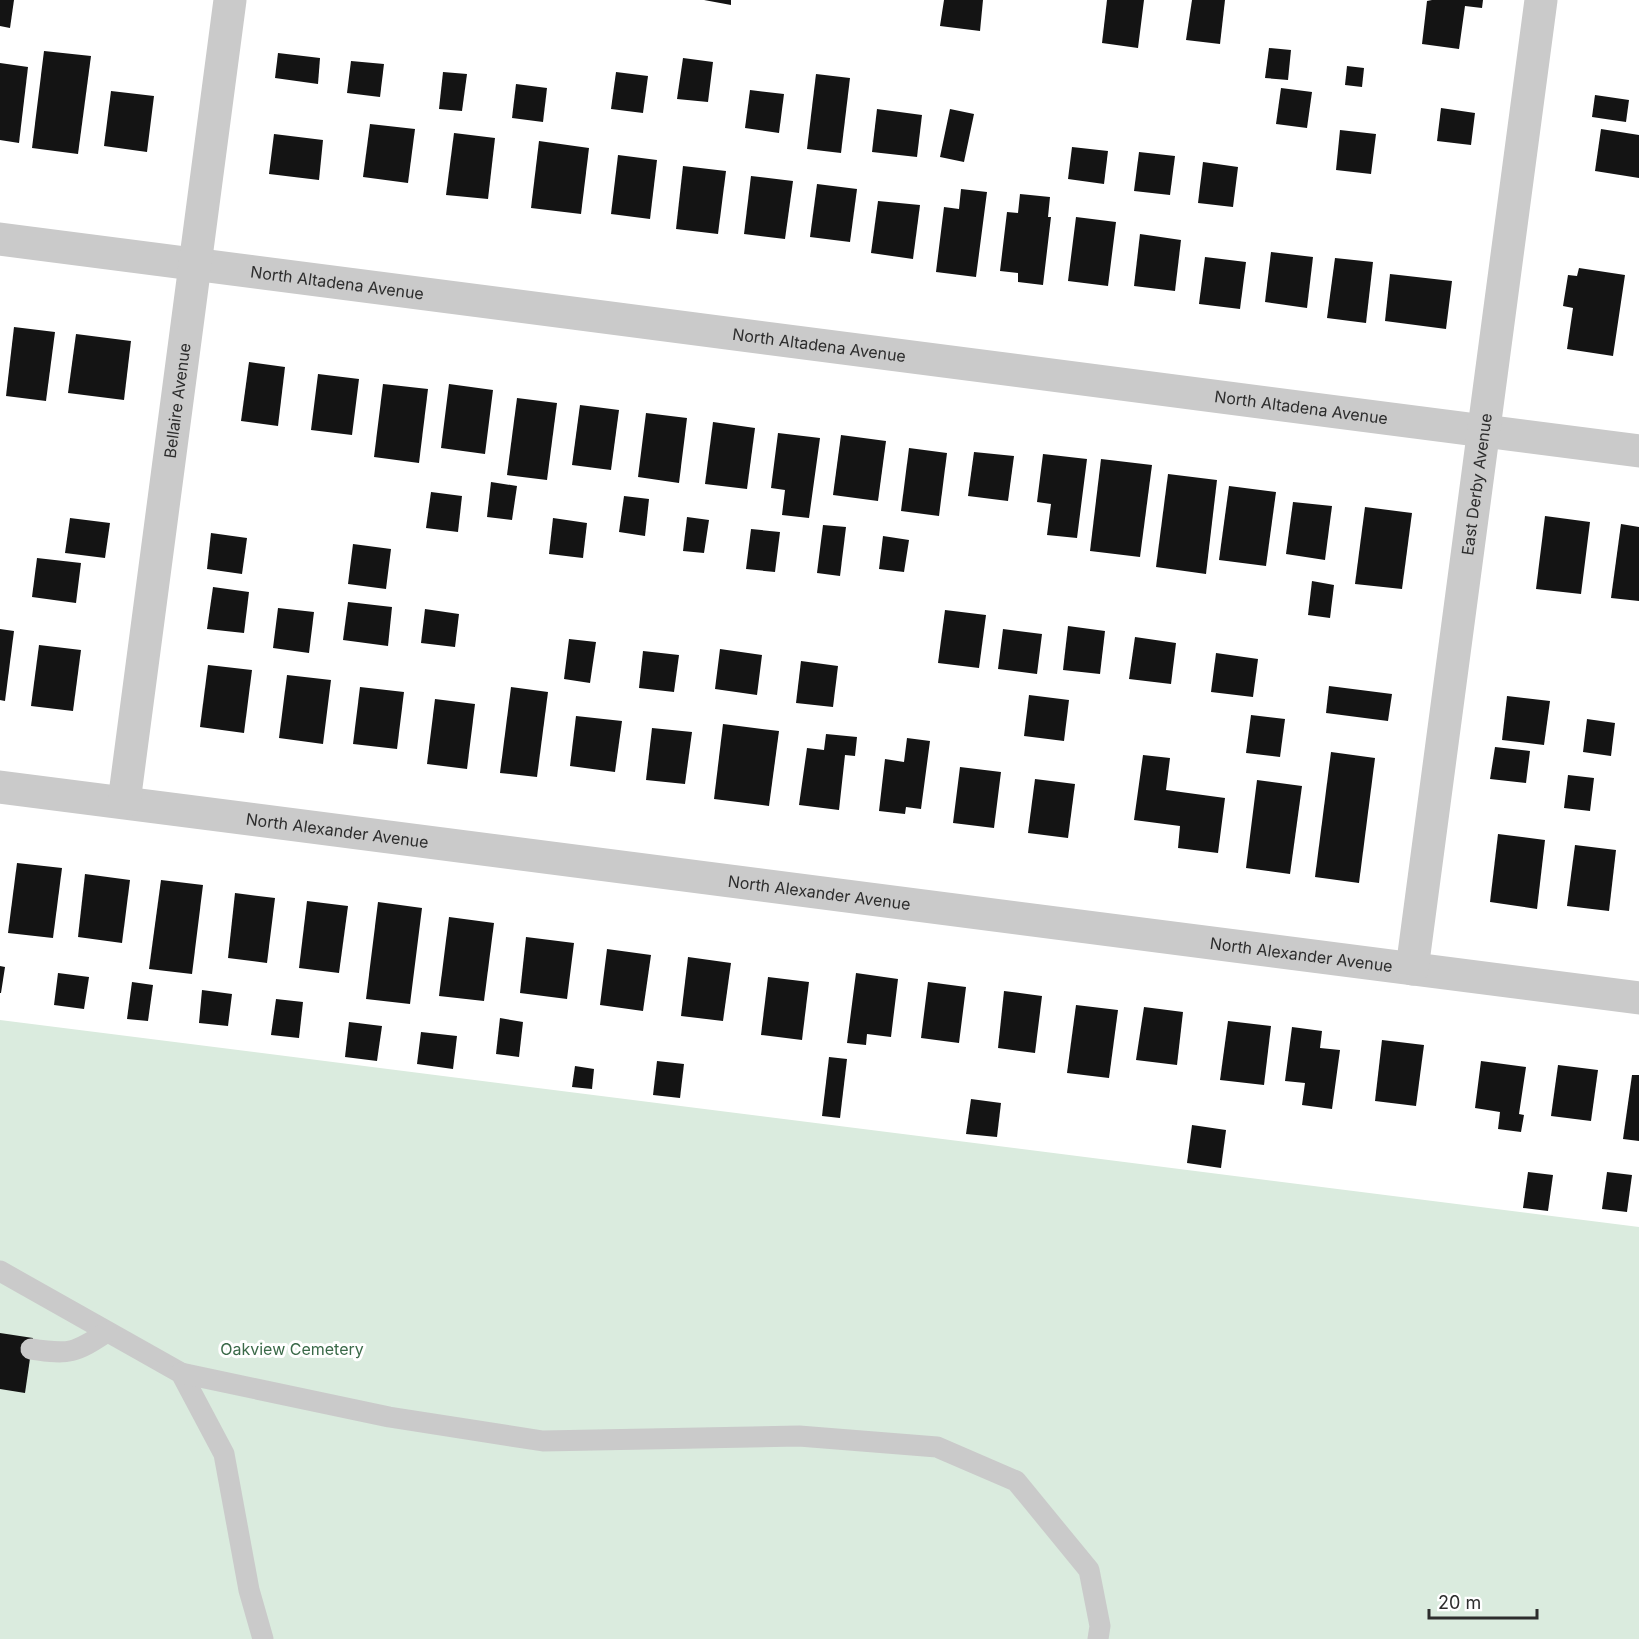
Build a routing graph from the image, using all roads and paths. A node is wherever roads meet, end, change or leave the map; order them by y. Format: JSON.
{"nodes":[{"id":1,"x":230,"y":0,"type":"edge"},
{"id":2,"x":1541,"y":0,"type":"edge"},
{"id":3,"x":0,"y":239,"type":"edge"},
{"id":4,"x":195,"y":264,"type":"junction"},
{"id":5,"x":1486,"y":431,"type":"junction"},
{"id":6,"x":1639,"y":451,"type":"edge"},
{"id":7,"x":0,"y":787,"type":"edge"},
{"id":8,"x":124,"y":802,"type":"junction"},
{"id":9,"x":1413,"y":969,"type":"junction"},
{"id":10,"x":1639,"y":998,"type":"edge"},
{"id":11,"x":0,"y":1271,"type":"edge"},
{"id":12,"x":107,"y":1332,"type":"junction"},
{"id":13,"x":32,"y":1349,"type":"dead end"},
{"id":14,"x":181,"y":1373,"type":"junction"},
{"id":15,"x":263,"y":1639,"type":"edge"},
{"id":16,"x":1098,"y":1639,"type":"edge"}],
"edges":[{"from":1,"to":4,"type":"street","name":"Bellaire Avenue"},
{"from":2,"to":5,"type":"street","name":"East Derby Avenue"},
{"from":3,"to":4,"type":"street","name":"North Altadena Avenue"},
{"from":4,"to":5,"type":"street","name":"North Altadena Avenue"},
{"from":4,"to":8,"type":"street","name":"Bellaire Avenue"},
{"from":5,"to":6,"type":"street","name":"North Altadena Avenue"},
{"from":5,"to":9,"type":"street","name":"East Derby Avenue"},
{"from":7,"to":8,"type":"street","name":"North Alexander Avenue"},
{"from":8,"to":9,"type":"street","name":"North Alexander Avenue"},
{"from":9,"to":10,"type":"street","name":"North Alexander Avenue"},
{"from":11,"to":12,"type":"lane"},
{"from":12,"to":13,"type":"lane"},
{"from":12,"to":14,"type":"lane"},
{"from":14,"to":15,"type":"lane"},
{"from":14,"to":16,"type":"lane"}]}
